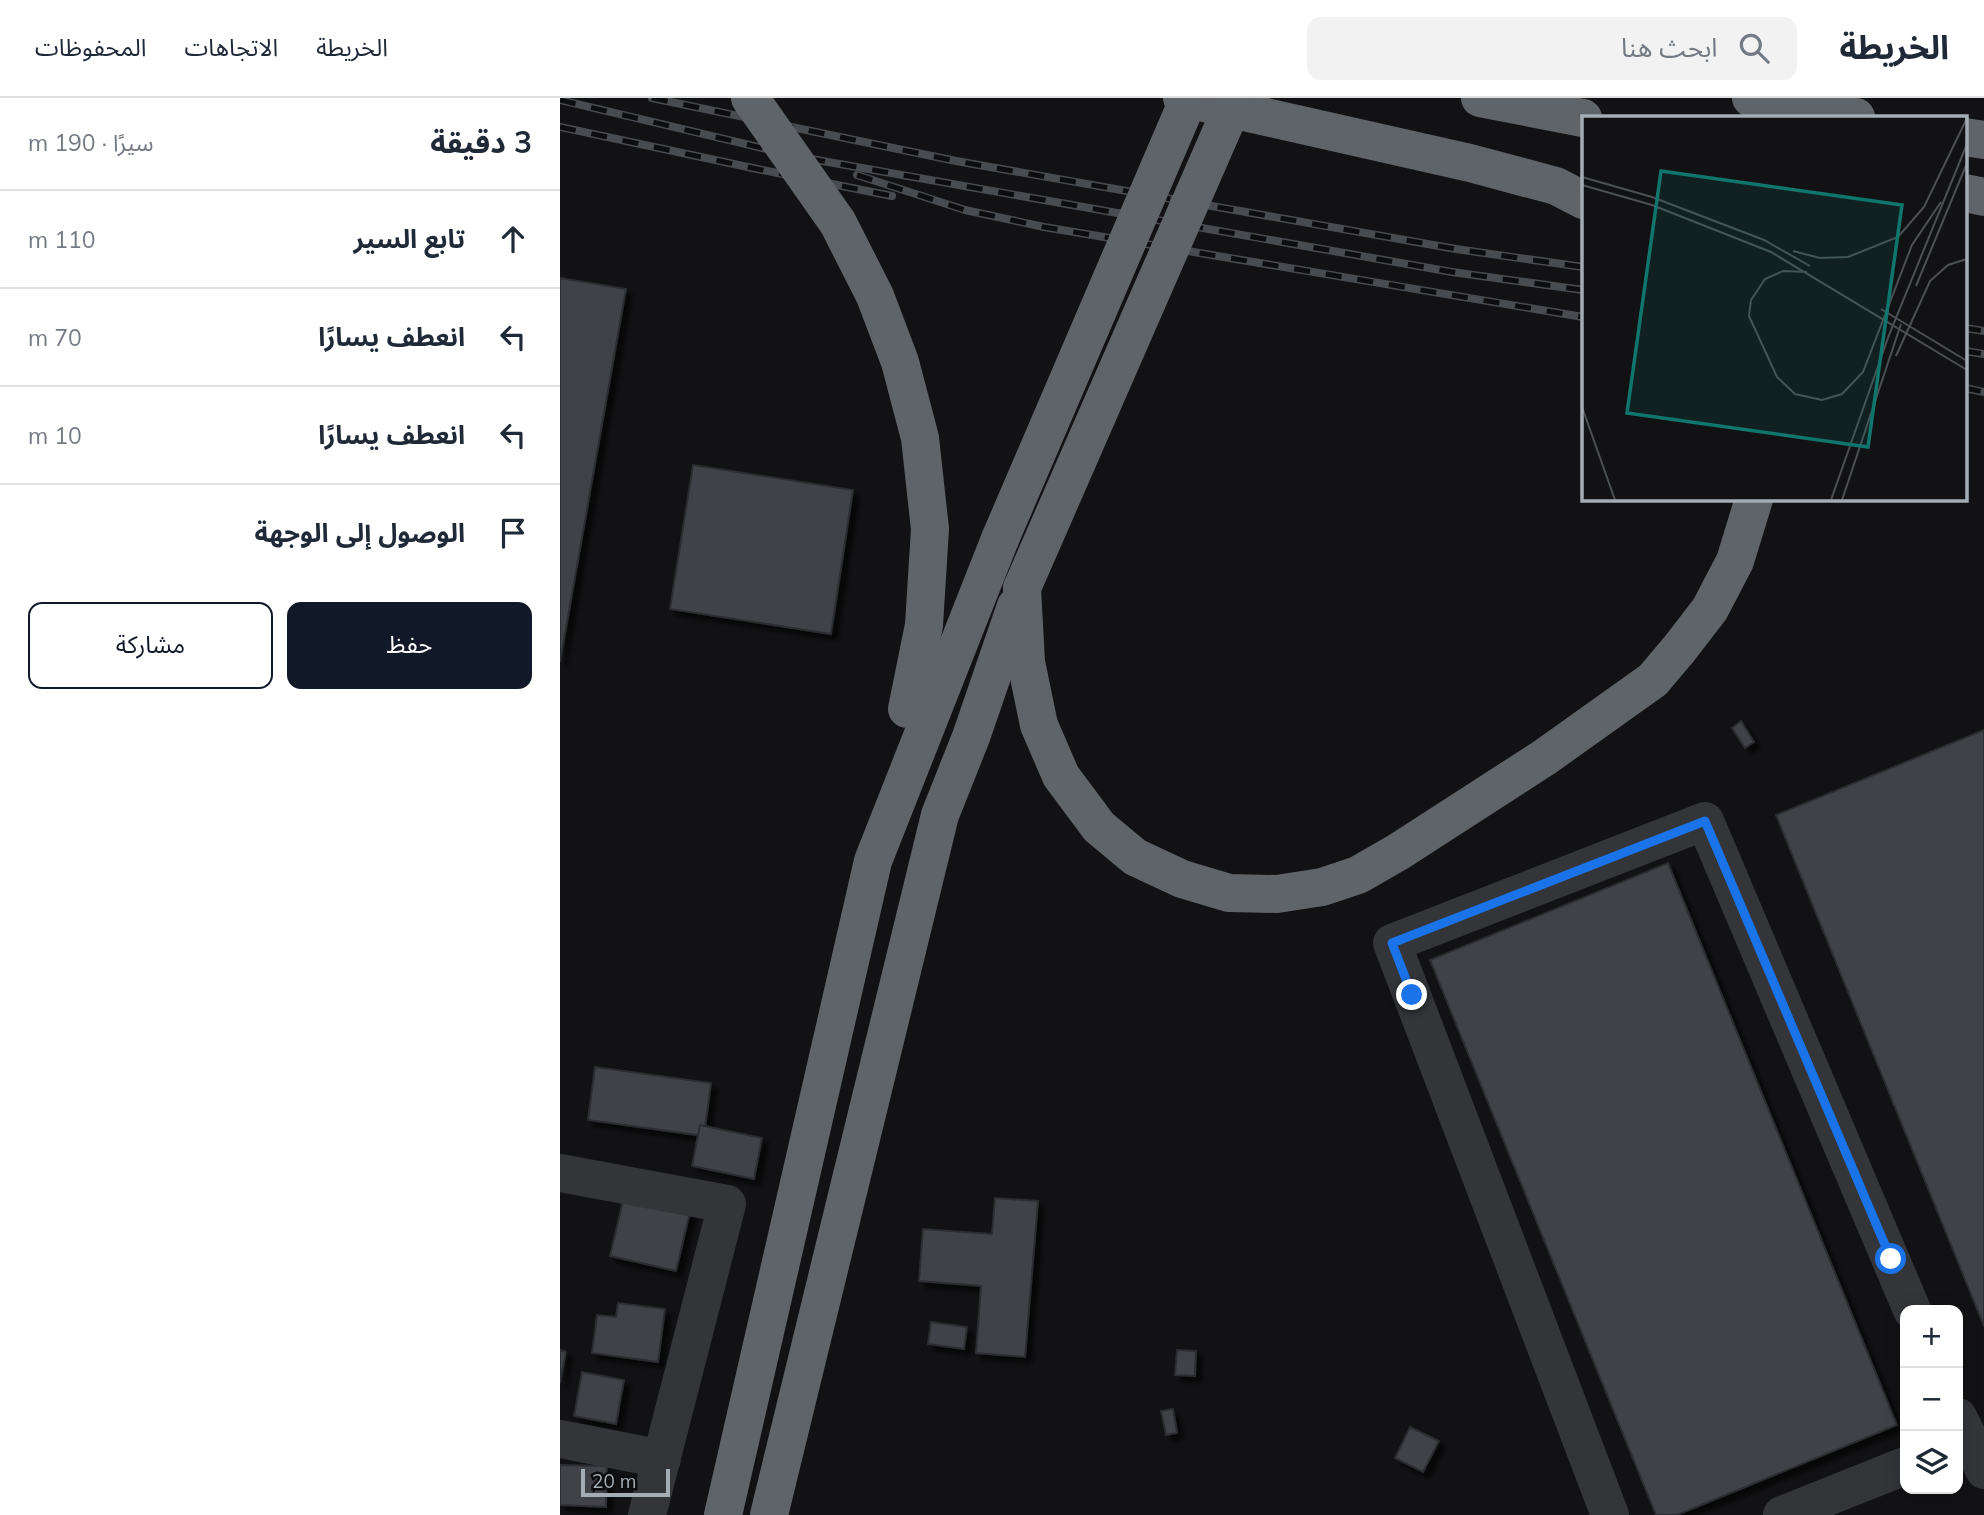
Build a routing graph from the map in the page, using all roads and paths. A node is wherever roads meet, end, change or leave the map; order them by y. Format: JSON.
{"nodes":[{"id":1,"x":750,"y":98,"type":"edge"},
{"id":2,"x":1181,"y":98,"type":"edge"},
{"id":3,"x":1189,"y":98,"type":"edge"},
{"id":4,"x":1236,"y":98,"type":"edge"},
{"id":5,"x":1480,"y":98,"type":"edge"},
{"id":6,"x":1751,"y":98,"type":"edge"},
{"id":7,"x":1850,"y":116,"type":"edge"},
{"id":8,"x":1582,"y":118,"type":"edge"},
{"id":9,"x":1966,"y":137,"type":"edge"},
{"id":10,"x":1984,"y":141,"type":"edge"},
{"id":11,"x":1966,"y":193,"type":"edge"},
{"id":12,"x":1984,"y":197,"type":"edge"},
{"id":13,"x":1582,"y":199,"type":"edge"},
{"id":14,"x":1754,"y":500,"type":"edge"},
{"id":15,"x":1023,"y":588,"type":"junction"},
{"id":16,"x":918,"y":713,"type":"junction"},
{"id":17,"x":560,"y":1173,"type":"edge"},
{"id":18,"x":1910,"y":1305,"type":"edge"},
{"id":19,"x":560,"y":1439,"type":"edge"},
{"id":20,"x":663,"y":1459,"type":"junction"},
{"id":21,"x":1900,"y":1468,"type":"edge"},
{"id":22,"x":647,"y":1515,"type":"edge"},
{"id":23,"x":723,"y":1515,"type":"edge"},
{"id":24,"x":769,"y":1515,"type":"edge"},
{"id":25,"x":1610,"y":1515,"type":"edge"},
{"id":26,"x":1782,"y":1515,"type":"edge"}],
"edges":[{"from":1,"to":16,"type":"highway","bridge":true},
{"from":2,"to":13,"type":"highway"},
{"from":3,"to":16,"type":"highway","bridge":true},
{"from":4,"to":15,"type":"highway","bridge":true},
{"from":5,"to":8,"type":"highway"},
{"from":6,"to":7,"type":"highway"},
{"from":9,"to":10,"type":"highway"},
{"from":11,"to":12,"type":"highway"},
{"from":14,"to":15,"type":"highway"},
{"from":15,"to":24,"type":"highway"},
{"from":16,"to":23,"type":"highway"},
{"from":17,"to":20,"type":"street"},
{"from":18,"to":25,"type":"street"},
{"from":19,"to":20,"type":"street"},
{"from":20,"to":22,"type":"street"},
{"from":21,"to":26,"type":"street"}]}
